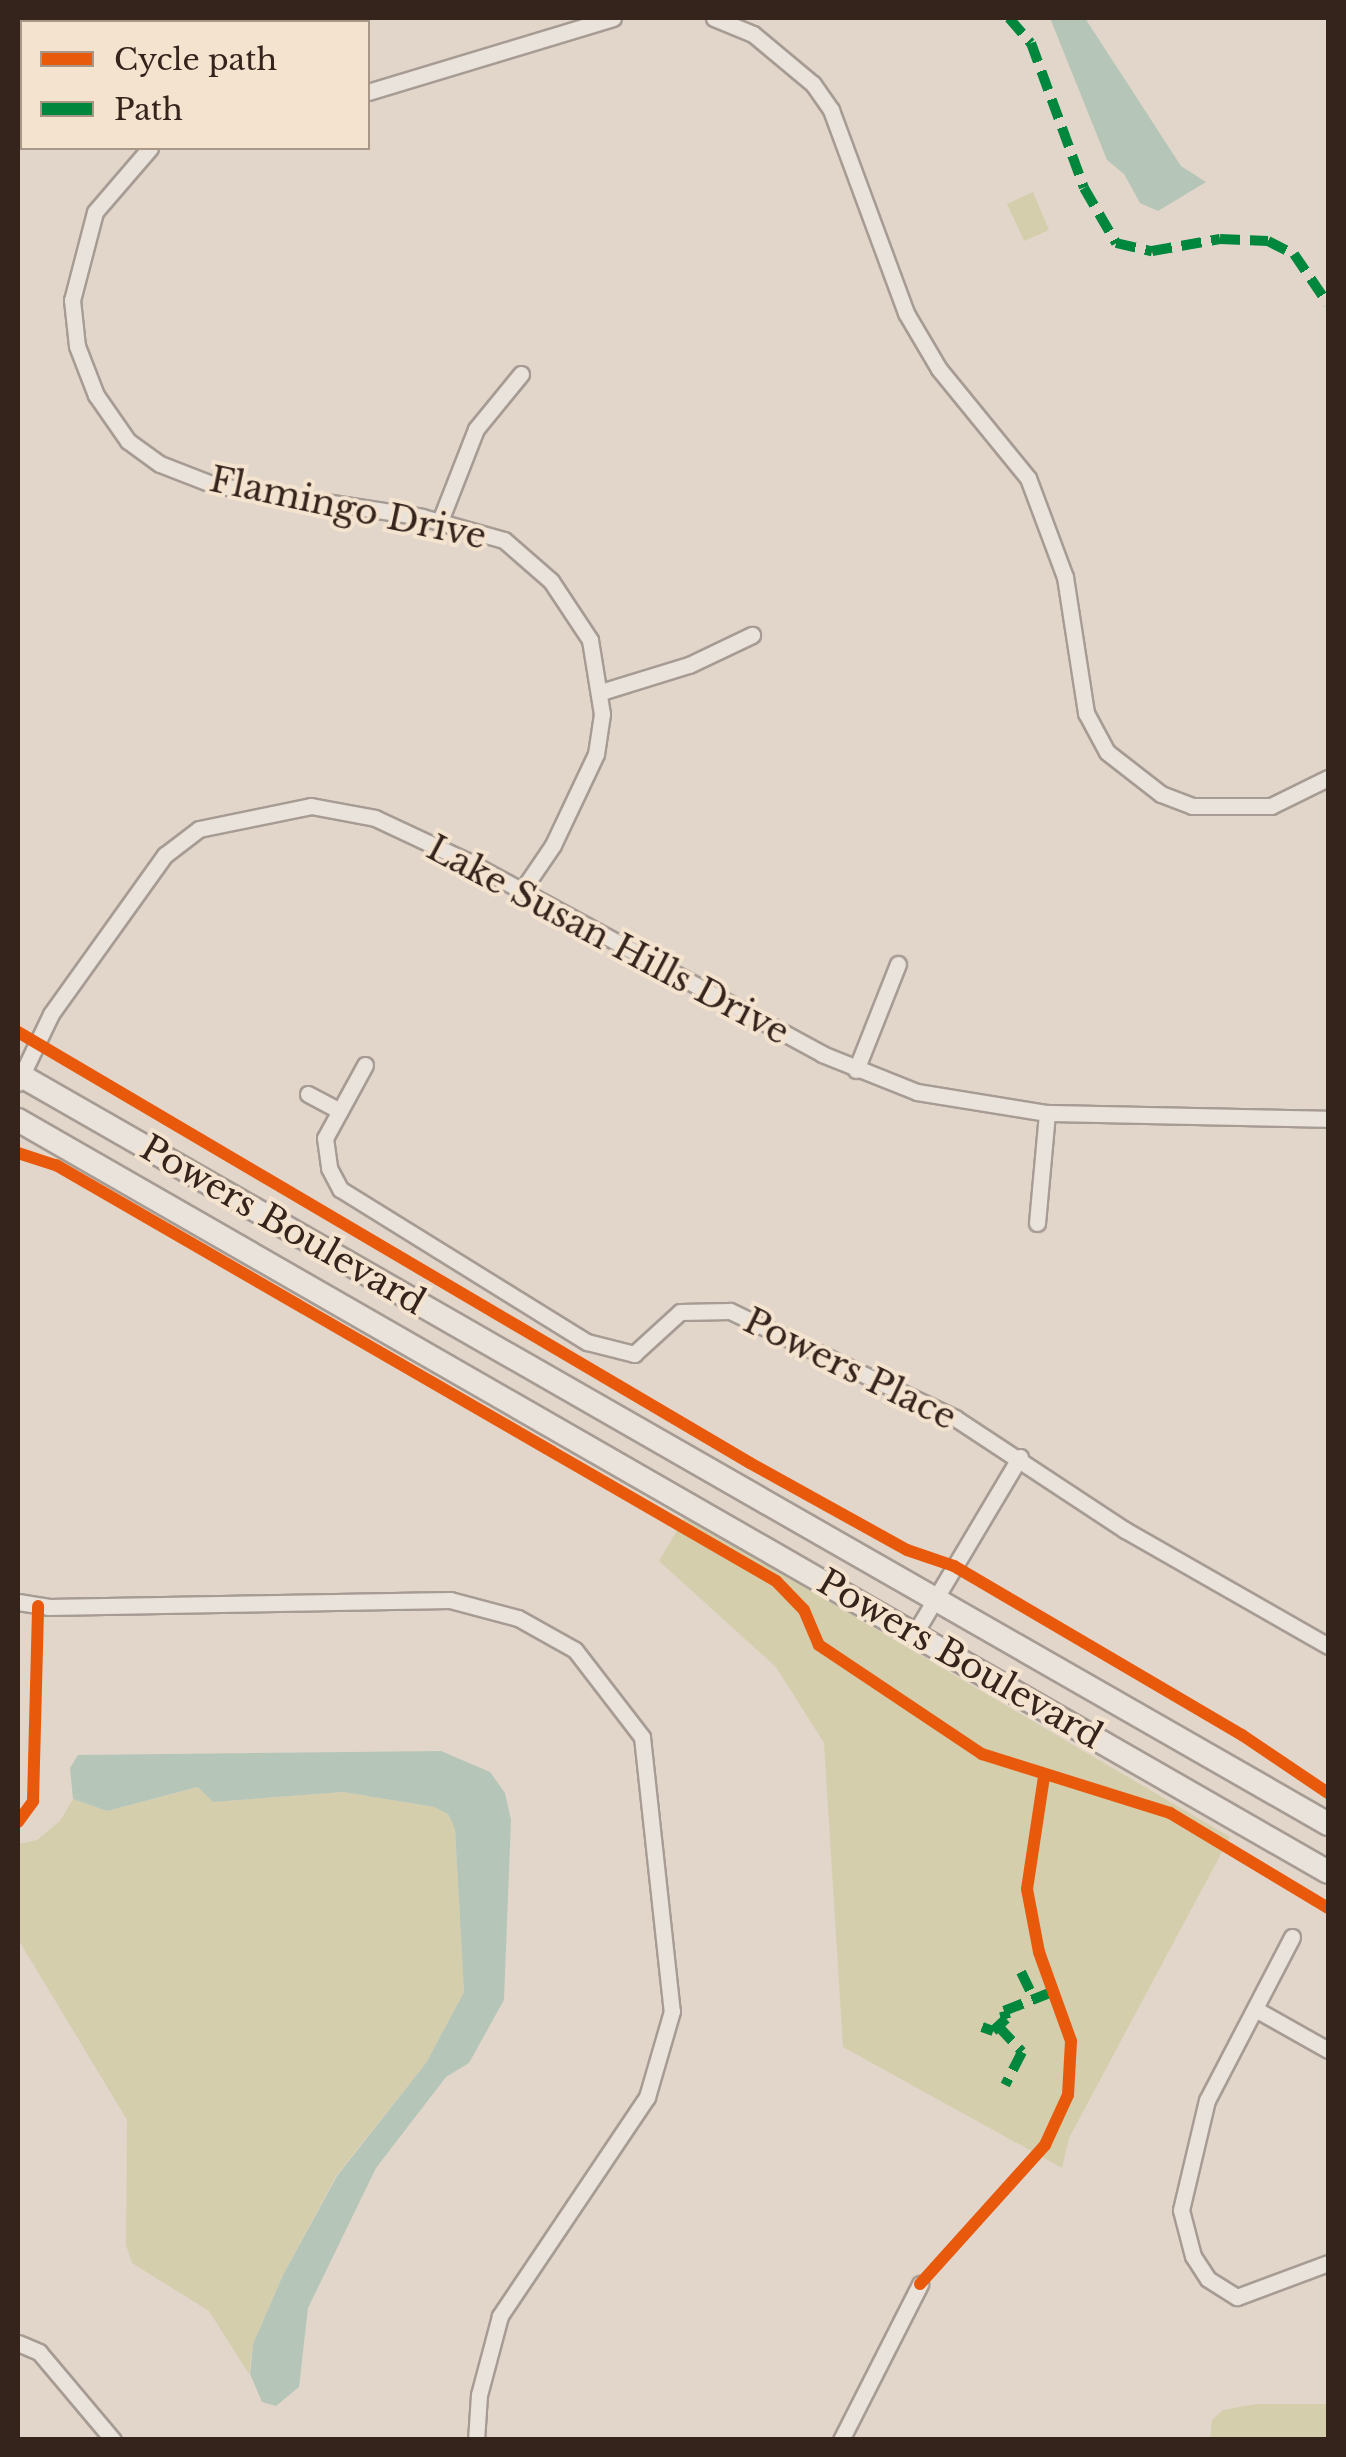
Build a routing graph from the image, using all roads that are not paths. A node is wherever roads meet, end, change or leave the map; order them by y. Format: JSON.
{"nodes":[{"id":1,"x":613,"y":18,"type":"edge"},
{"id":2,"x":714,"y":18,"type":"edge"},
{"id":3,"x":370,"y":91,"type":"edge"},
{"id":4,"x":148,"y":150,"type":"edge"},
{"id":5,"x":521,"y":374,"type":"dead end"},
{"id":6,"x":440,"y":521,"type":"junction"},
{"id":7,"x":752,"y":635,"type":"dead end"},
{"id":8,"x":600,"y":692,"type":"junction"},
{"id":9,"x":1328,"y":778,"type":"edge"},
{"id":10,"x":522,"y":892,"type":"junction"},
{"id":11,"x":898,"y":964,"type":"dead end"},
{"id":12,"x":365,"y":1065,"type":"dead end"},
{"id":13,"x":856,"y":1070,"type":"junction"},
{"id":14,"x":19,"y":1078,"type":"edge"},
{"id":15,"x":308,"y":1094,"type":"dead end"},
{"id":16,"x":340,"y":1111,"type":"junction"},
{"id":17,"x":1047,"y":1113,"type":"junction"},
{"id":18,"x":1328,"y":1119,"type":"edge"},
{"id":19,"x":18,"y":1120,"type":"edge"},
{"id":20,"x":1037,"y":1223,"type":"dead end"},
{"id":21,"x":1020,"y":1457,"type":"junction"},
{"id":22,"x":934,"y":1599,"type":"junction"},
{"id":23,"x":18,"y":1602,"type":"edge"},
{"id":24,"x":915,"y":1634,"type":"junction"},
{"id":25,"x":1328,"y":1646,"type":"edge"},
{"id":26,"x":1328,"y":1824,"type":"edge"},
{"id":27,"x":1328,"y":1872,"type":"edge"},
{"id":28,"x":1292,"y":1937,"type":"dead end"},
{"id":29,"x":1256,"y":2010,"type":"junction"},
{"id":30,"x":1328,"y":2050,"type":"edge"},
{"id":31,"x":1328,"y":2263,"type":"edge"},
{"id":32,"x":920,"y":2284,"type":"dead end"},
{"id":33,"x":18,"y":2344,"type":"edge"},
{"id":34,"x":113,"y":2440,"type":"edge"},
{"id":35,"x":476,"y":2440,"type":"edge"},
{"id":36,"x":841,"y":2440,"type":"edge"}],
"edges":[{"from":1,"to":3,"type":"street"},
{"from":2,"to":9,"type":"street"},
{"from":4,"to":6,"type":"street","name":"Flamingo Drive"},
{"from":5,"to":6,"type":"street"},
{"from":6,"to":8,"type":"street","name":"Flamingo Drive"},
{"from":7,"to":8,"type":"street"},
{"from":8,"to":10,"type":"street","name":"Flamingo Drive"},
{"from":10,"to":13,"type":"street","name":"Lake Susan Hills Drive"},
{"from":10,"to":14,"type":"street","name":"Lake Susan Hills Drive"},
{"from":11,"to":13,"type":"street"},
{"from":12,"to":16,"type":"street","name":"Powers Place"},
{"from":13,"to":17,"type":"street","name":"Lake Susan Hills Drive"},
{"from":14,"to":22,"type":"main road","name":"Powers Boulevard"},
{"from":15,"to":16,"type":"street"},
{"from":16,"to":21,"type":"street","name":"Powers Place"},
{"from":17,"to":18,"type":"street","name":"Lake Susan Hills Drive"},
{"from":17,"to":20,"type":"street"},
{"from":19,"to":24,"type":"main road","name":"Powers Boulevard"},
{"from":21,"to":22,"type":"street"},
{"from":21,"to":25,"type":"street","name":"Powers Place"},
{"from":22,"to":24,"type":"street"},
{"from":22,"to":26,"type":"main road","name":"Powers Boulevard"},
{"from":23,"to":35,"type":"street"},
{"from":24,"to":27,"type":"main road","name":"Powers Boulevard"},
{"from":28,"to":29,"type":"street"},
{"from":29,"to":30,"type":"street"},
{"from":29,"to":31,"type":"street"},
{"from":32,"to":36,"type":"street"},
{"from":33,"to":34,"type":"street"}]}
